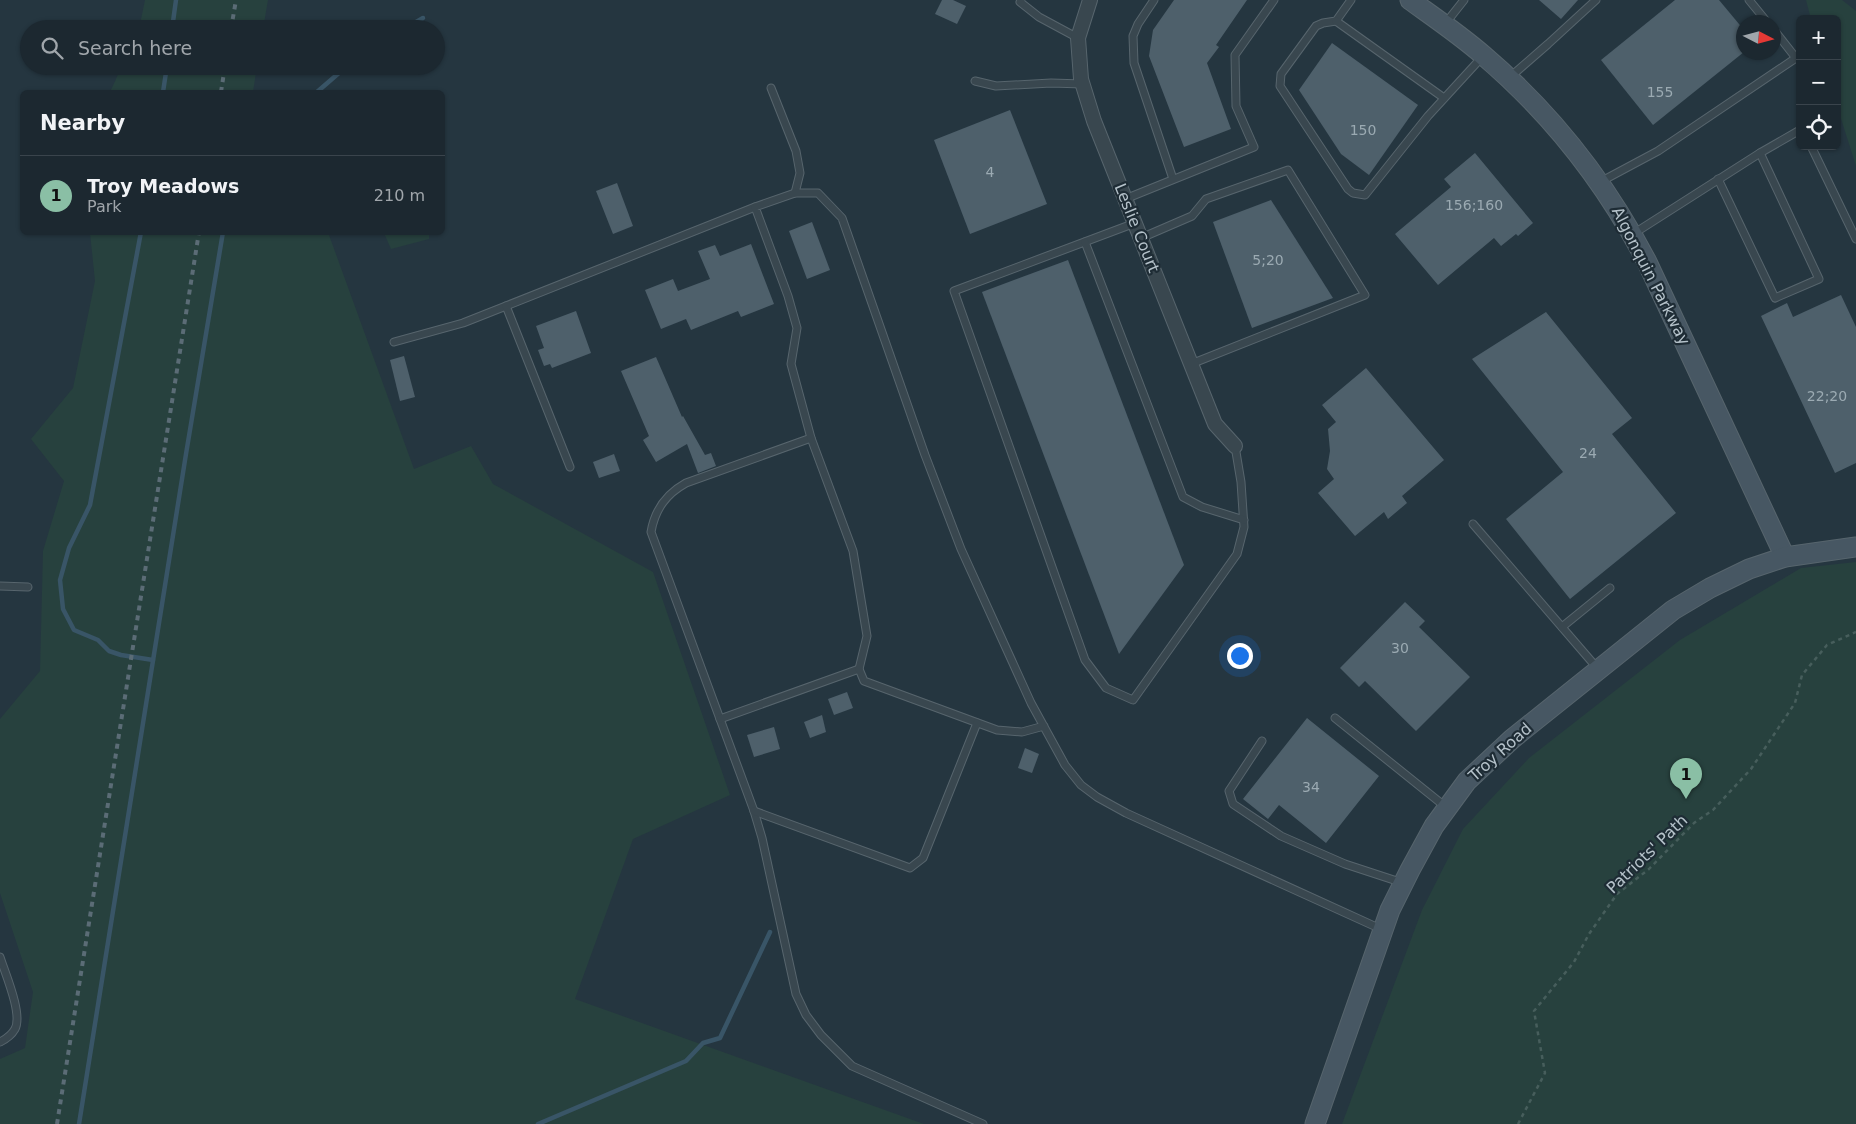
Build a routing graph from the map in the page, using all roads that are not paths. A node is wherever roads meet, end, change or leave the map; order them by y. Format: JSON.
{"nodes":[{"id":1,"x":1090,"y":0,"type":"edge"},
{"id":2,"x":1154,"y":0,"type":"edge"},
{"id":3,"x":1274,"y":0,"type":"edge"},
{"id":4,"x":1351,"y":0,"type":"edge"},
{"id":5,"x":1464,"y":0,"type":"edge"},
{"id":6,"x":1596,"y":0,"type":"edge"},
{"id":7,"x":1749,"y":0,"type":"edge"},
{"id":8,"x":1019,"y":1,"type":"edge"},
{"id":9,"x":1417,"y":2,"type":"edge"},
{"id":10,"x":1761,"y":15,"type":"edge"},
{"id":11,"x":1336,"y":21,"type":"junction"},
{"id":12,"x":1444,"y":25,"type":"junction"},
{"id":13,"x":1078,"y":38,"type":"junction"},
{"id":14,"x":1781,"y":39,"type":"edge"},
{"id":15,"x":1484,"y":55,"type":"junction"},
{"id":16,"x":1509,"y":78,"type":"junction"},
{"id":17,"x":975,"y":81,"type":"dead end"},
{"id":18,"x":1083,"y":84,"type":"junction"},
{"id":19,"x":771,"y":88,"type":"dead end"},
{"id":20,"x":1444,"y":98,"type":"junction"},
{"id":21,"x":1796,"y":132,"type":"edge"},
{"id":22,"x":1813,"y":150,"type":"edge"},
{"id":23,"x":1760,"y":153,"type":"junction"},
{"id":24,"x":1173,"y":179,"type":"junction"},
{"id":25,"x":1718,"y":179,"type":"junction"},
{"id":26,"x":1599,"y":182,"type":"junction"},
{"id":27,"x":795,"y":193,"type":"junction"},
{"id":28,"x":1125,"y":199,"type":"junction"},
{"id":29,"x":755,"y":207,"type":"junction"},
{"id":30,"x":1135,"y":223,"type":"junction"},
{"id":31,"x":1632,"y":234,"type":"junction"},
{"id":32,"x":1141,"y":238,"type":"junction"},
{"id":33,"x":1856,"y":239,"type":"edge"},
{"id":34,"x":1086,"y":242,"type":"junction"},
{"id":35,"x":506,"y":306,"type":"junction"},
{"id":36,"x":394,"y":342,"type":"dead end"},
{"id":37,"x":1191,"y":364,"type":"junction"},
{"id":38,"x":811,"y":438,"type":"junction"},
{"id":39,"x":1235,"y":446,"type":"joint"},
{"id":40,"x":570,"y":467,"type":"dead end"},
{"id":41,"x":1244,"y":520,"type":"junction"},
{"id":42,"x":1474,"y":524,"type":"dead end"},
{"id":43,"x":1856,"y":546,"type":"edge"},
{"id":44,"x":1785,"y":557,"type":"junction"},
{"id":45,"x":0,"y":586,"type":"edge"},
{"id":46,"x":28,"y":586,"type":"dead end"},
{"id":47,"x":1610,"y":588,"type":"dead end"},
{"id":48,"x":1562,"y":626,"type":"junction"},
{"id":49,"x":859,"y":668,"type":"junction"},
{"id":50,"x":1598,"y":669,"type":"junction"},
{"id":51,"x":1335,"y":718,"type":"dead end"},
{"id":52,"x":720,"y":719,"type":"junction"},
{"id":53,"x":977,"y":723,"type":"junction"},
{"id":54,"x":1044,"y":726,"type":"junction"},
{"id":55,"x":1262,"y":740,"type":"dead end"},
{"id":56,"x":1448,"y":808,"type":"junction"},
{"id":57,"x":754,"y":811,"type":"junction"},
{"id":58,"x":1403,"y":883,"type":"junction"},
{"id":59,"x":1383,"y":930,"type":"junction"},
{"id":60,"x":0,"y":957,"type":"edge"},
{"id":61,"x":0,"y":1042,"type":"edge"},
{"id":62,"x":983,"y":1124,"type":"edge"},
{"id":63,"x":1315,"y":1124,"type":"edge"}],
"edges":[{"from":1,"to":13,"type":"street","name":"Leslie Court"},
{"from":2,"to":24,"type":"lane"},
{"from":3,"to":24,"type":"lane"},
{"from":4,"to":11,"type":"lane"},
{"from":5,"to":12,"type":"lane"},
{"from":6,"to":16,"type":"lane"},
{"from":7,"to":10,"type":"lane"},
{"from":8,"to":13,"type":"lane"},
{"from":9,"to":12,"type":"street","name":"Algonquin Parkway"},
{"from":11,"to":20,"type":"lane"},
{"from":11,"to":20,"type":"lane"},
{"from":12,"to":15,"type":"street","name":"Algonquin Parkway"},
{"from":13,"to":18,"type":"street","name":"Leslie Court"},
{"from":14,"to":26,"type":"lane"},
{"from":15,"to":16,"type":"street","name":"Algonquin Parkway"},
{"from":15,"to":20,"type":"lane"},
{"from":16,"to":26,"type":"street","name":"Algonquin Parkway"},
{"from":17,"to":18,"type":"lane"},
{"from":18,"to":28,"type":"street","name":"Leslie Court"},
{"from":19,"to":27,"type":"lane"},
{"from":21,"to":23,"type":"lane"},
{"from":22,"to":33,"type":"lane"},
{"from":23,"to":25,"type":"lane"},
{"from":23,"to":25,"type":"lane"},
{"from":24,"to":28,"type":"lane"},
{"from":25,"to":31,"type":"lane"},
{"from":26,"to":31,"type":"street","name":"Algonquin Parkway"},
{"from":27,"to":29,"type":"lane"},
{"from":27,"to":54,"type":"lane"},
{"from":28,"to":30,"type":"street","name":"Leslie Court"},
{"from":29,"to":35,"type":"lane"},
{"from":29,"to":38,"type":"lane"},
{"from":30,"to":32,"type":"street","name":"Leslie Court"},
{"from":30,"to":34,"type":"lane"},
{"from":31,"to":44,"type":"street","name":"Algonquin Parkway"},
{"from":32,"to":37,"type":"street","name":"Leslie Court"},
{"from":32,"to":37,"type":"lane"},
{"from":34,"to":41,"type":"lane"},
{"from":34,"to":41,"type":"lane"},
{"from":35,"to":36,"type":"lane"},
{"from":35,"to":40,"type":"lane"},
{"from":37,"to":39,"type":"street","name":"Leslie Court"},
{"from":38,"to":49,"type":"lane"},
{"from":38,"to":52,"type":"lane"},
{"from":39,"to":41,"type":"lane"},
{"from":42,"to":48,"type":"lane"},
{"from":43,"to":44,"type":"street","name":"Troy Road"},
{"from":44,"to":50,"type":"street","name":"Troy Road"},
{"from":45,"to":46,"type":"lane"},
{"from":47,"to":48,"type":"lane"},
{"from":48,"to":50,"type":"lane"},
{"from":49,"to":52,"type":"lane"},
{"from":49,"to":53,"type":"lane"},
{"from":50,"to":56,"type":"street","name":"Troy Road"},
{"from":51,"to":56,"type":"lane"},
{"from":52,"to":57,"type":"lane"},
{"from":53,"to":54,"type":"lane"},
{"from":53,"to":57,"type":"lane"},
{"from":54,"to":59,"type":"lane"},
{"from":55,"to":58,"type":"lane"},
{"from":56,"to":58,"type":"street","name":"Troy Road"},
{"from":57,"to":62,"type":"lane"},
{"from":58,"to":59,"type":"street","name":"Troy Road"},
{"from":59,"to":63,"type":"street","name":"Troy Road"},
{"from":60,"to":61,"type":"lane"}]}
